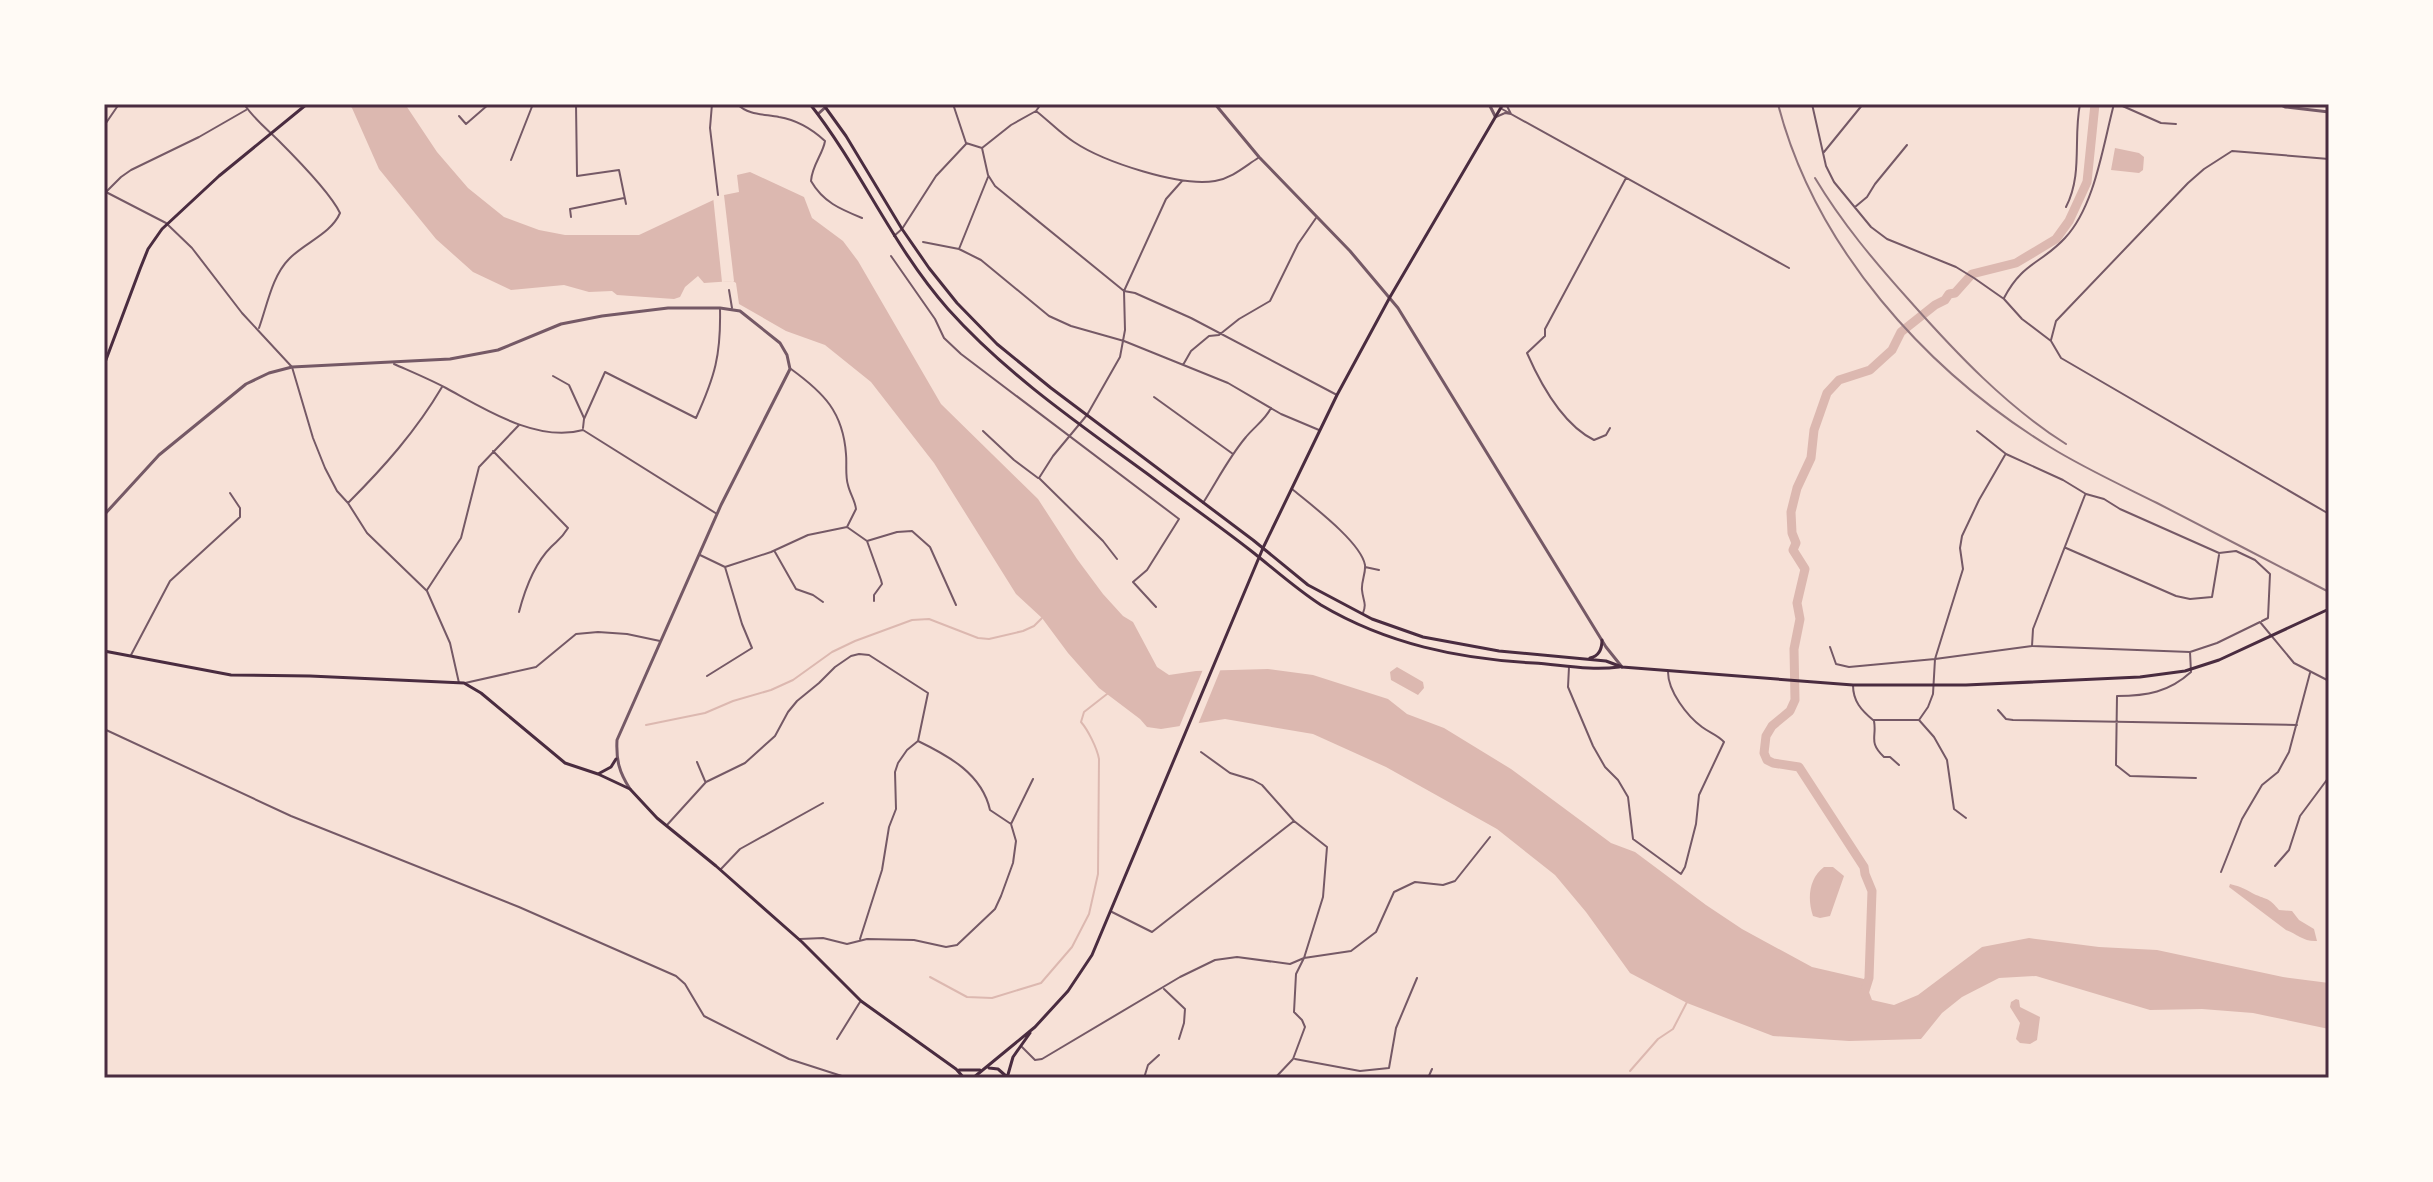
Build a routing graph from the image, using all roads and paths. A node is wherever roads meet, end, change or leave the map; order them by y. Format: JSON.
{"nodes":[{"id":1,"x":119,"y":104,"type":"edge"},
{"id":2,"x":244,"y":104,"type":"edge"},
{"id":3,"x":307,"y":104,"type":"edge"},
{"id":4,"x":489,"y":104,"type":"edge"},
{"id":5,"x":533,"y":104,"type":"edge"},
{"id":6,"x":576,"y":104,"type":"edge"},
{"id":7,"x":712,"y":104,"type":"edge"},
{"id":8,"x":737,"y":104,"type":"edge"},
{"id":9,"x":810,"y":104,"type":"edge"},
{"id":10,"x":953,"y":104,"type":"edge"},
{"id":11,"x":1041,"y":104,"type":"edge"},
{"id":12,"x":1215,"y":104,"type":"edge"},
{"id":13,"x":1489,"y":104,"type":"edge"},
{"id":14,"x":1496,"y":104,"type":"edge"},
{"id":15,"x":1812,"y":104,"type":"edge"},
{"id":16,"x":1863,"y":104,"type":"edge"},
{"id":17,"x":2080,"y":104,"type":"edge"},
{"id":18,"x":2116,"y":104,"type":"edge"},
{"id":19,"x":2279,"y":104,"type":"edge"},
{"id":20,"x":826,"y":105,"type":"edge"},
{"id":21,"x":1503,"y":105,"type":"edge"},
{"id":22,"x":248,"y":109,"type":"junction"},
{"id":23,"x":1036,"y":111,"type":"junction"},
{"id":24,"x":2329,"y":112,"type":"edge"},
{"id":25,"x":818,"y":114,"type":"junction"},
{"id":26,"x":1511,"y":114,"type":"junction"},
{"id":27,"x":459,"y":116,"type":"dead end"},
{"id":28,"x":1495,"y":118,"type":"junction"},
{"id":29,"x":2176,"y":124,"type":"dead end"},
{"id":30,"x":104,"y":133,"type":"edge"},
{"id":31,"x":270,"y":134,"type":"junction"},
{"id":32,"x":966,"y":143,"type":"junction"},
{"id":33,"x":1907,"y":145,"type":"dead end"},
{"id":34,"x":982,"y":148,"type":"junction"},
{"id":35,"x":1824,"y":152,"type":"junction"},
{"id":36,"x":1259,"y":157,"type":"junction"},
{"id":37,"x":2329,"y":159,"type":"edge"},
{"id":38,"x":511,"y":160,"type":"dead end"},
{"id":39,"x":988,"y":175,"type":"junction"},
{"id":40,"x":1626,"y":178,"type":"junction"},
{"id":41,"x":1182,"y":181,"type":"junction"},
{"id":42,"x":105,"y":191,"type":"edge"},
{"id":43,"x":718,"y":195,"type":"dead end"},
{"id":44,"x":625,"y":197,"type":"junction"},
{"id":45,"x":626,"y":204,"type":"dead end"},
{"id":46,"x":1855,"y":207,"type":"junction"},
{"id":47,"x":2066,"y":207,"type":"dead end"},
{"id":48,"x":571,"y":217,"type":"dead end"},
{"id":49,"x":1317,"y":217,"type":"junction"},
{"id":50,"x":862,"y":218,"type":"dead end"},
{"id":51,"x":166,"y":223,"type":"junction"},
{"id":52,"x":902,"y":229,"type":"junction"},
{"id":53,"x":894,"y":236,"type":"junction"},
{"id":54,"x":923,"y":242,"type":"dead end"},
{"id":55,"x":959,"y":249,"type":"junction"},
{"id":56,"x":891,"y":256,"type":"dead end"},
{"id":57,"x":1789,"y":268,"type":"dead end"},
{"id":58,"x":729,"y":290,"type":"dead end"},
{"id":59,"x":1124,"y":291,"type":"junction"},
{"id":60,"x":1390,"y":297,"type":"junction"},
{"id":61,"x":2004,"y":299,"type":"junction"},
{"id":62,"x":720,"y":308,"type":"junction"},
{"id":63,"x":732,"y":308,"type":"junction"},
{"id":64,"x":259,"y":330,"type":"junction"},
{"id":65,"x":1219,"y":335,"type":"junction"},
{"id":66,"x":1124,"y":341,"type":"junction"},
{"id":67,"x":2051,"y":341,"type":"junction"},
{"id":68,"x":393,"y":363,"type":"junction"},
{"id":69,"x":104,"y":365,"type":"edge"},
{"id":70,"x":1183,"y":365,"type":"junction"},
{"id":71,"x":292,"y":367,"type":"junction"},
{"id":72,"x":790,"y":369,"type":"junction"},
{"id":73,"x":553,"y":376,"type":"dead end"},
{"id":74,"x":442,"y":386,"type":"junction"},
{"id":75,"x":1337,"y":395,"type":"junction"},
{"id":76,"x":1154,"y":397,"type":"dead end"},
{"id":77,"x":1272,"y":407,"type":"junction"},
{"id":78,"x":1087,"y":415,"type":"junction"},
{"id":79,"x":584,"y":419,"type":"junction"},
{"id":80,"x":1081,"y":423,"type":"junction"},
{"id":81,"x":520,"y":424,"type":"junction"},
{"id":82,"x":1610,"y":428,"type":"dead end"},
{"id":83,"x":583,"y":430,"type":"junction"},
{"id":84,"x":1320,"y":430,"type":"junction"},
{"id":85,"x":983,"y":431,"type":"dead end"},
{"id":86,"x":1977,"y":431,"type":"dead end"},
{"id":87,"x":1069,"y":437,"type":"junction"},
{"id":88,"x":493,"y":451,"type":"junction"},
{"id":89,"x":1233,"y":454,"type":"junction"},
{"id":90,"x":2006,"y":454,"type":"junction"},
{"id":91,"x":1039,"y":478,"type":"junction"},
{"id":92,"x":1292,"y":489,"type":"junction"},
{"id":93,"x":230,"y":493,"type":"dead end"},
{"id":94,"x":2086,"y":494,"type":"junction"},
{"id":95,"x":348,"y":503,"type":"junction"},
{"id":96,"x":1203,"y":503,"type":"junction"},
{"id":97,"x":717,"y":514,"type":"junction"},
{"id":98,"x":2329,"y":514,"type":"edge"},
{"id":99,"x":104,"y":515,"type":"edge"},
{"id":100,"x":847,"y":527,"type":"junction"},
{"id":101,"x":867,"y":541,"type":"junction"},
{"id":102,"x":1263,"y":548,"type":"junction"},
{"id":103,"x":2066,"y":548,"type":"junction"},
{"id":104,"x":775,"y":551,"type":"junction"},
{"id":105,"x":2219,"y":553,"type":"junction"},
{"id":106,"x":699,"y":555,"type":"junction"},
{"id":107,"x":1259,"y":557,"type":"junction"},
{"id":108,"x":1117,"y":559,"type":"dead end"},
{"id":109,"x":725,"y":567,"type":"junction"},
{"id":110,"x":1365,"y":567,"type":"junction"},
{"id":111,"x":1379,"y":570,"type":"dead end"},
{"id":112,"x":427,"y":591,"type":"junction"},
{"id":113,"x":874,"y":601,"type":"dead end"},
{"id":114,"x":823,"y":602,"type":"dead end"},
{"id":115,"x":956,"y":605,"type":"dead end"},
{"id":116,"x":1156,"y":607,"type":"dead end"},
{"id":117,"x":2329,"y":609,"type":"edge"},
{"id":118,"x":519,"y":612,"type":"dead end"},
{"id":119,"x":1363,"y":615,"type":"junction"},
{"id":120,"x":2260,"y":622,"type":"junction"},
{"id":121,"x":1602,"y":640,"type":"junction"},
{"id":122,"x":660,"y":641,"type":"junction"},
{"id":123,"x":2032,"y":646,"type":"junction"},
{"id":124,"x":1830,"y":647,"type":"dead end"},
{"id":125,"x":104,"y":651,"type":"edge"},
{"id":126,"x":2190,"y":652,"type":"junction"},
{"id":127,"x":131,"y":656,"type":"junction"},
{"id":128,"x":1587,"y":658,"type":"junction"},
{"id":129,"x":1935,"y":659,"type":"junction"},
{"id":130,"x":1569,"y":666,"type":"junction"},
{"id":131,"x":1622,"y":667,"type":"junction"},
{"id":132,"x":1668,"y":671,"type":"junction"},
{"id":133,"x":2310,"y":673,"type":"junction"},
{"id":134,"x":707,"y":676,"type":"dead end"},
{"id":135,"x":2329,"y":681,"type":"edge"},
{"id":136,"x":462,"y":683,"type":"junction"},
{"id":137,"x":1853,"y":685,"type":"junction"},
{"id":138,"x":1933,"y":685,"type":"junction"},
{"id":139,"x":1998,"y":710,"type":"dead end"},
{"id":140,"x":1873,"y":720,"type":"junction"},
{"id":141,"x":1919,"y":720,"type":"junction"},
{"id":142,"x":2117,"y":721,"type":"junction"},
{"id":143,"x":2297,"y":725,"type":"junction"},
{"id":144,"x":104,"y":729,"type":"edge"},
{"id":145,"x":918,"y":741,"type":"junction"},
{"id":146,"x":1201,"y":752,"type":"dead end"},
{"id":147,"x":616,"y":759,"type":"junction"},
{"id":148,"x":697,"y":762,"type":"dead end"},
{"id":149,"x":1899,"y":765,"type":"dead end"},
{"id":150,"x":598,"y":774,"type":"junction"},
{"id":151,"x":2329,"y":777,"type":"edge"},
{"id":152,"x":2196,"y":778,"type":"dead end"},
{"id":153,"x":1033,"y":779,"type":"dead end"},
{"id":154,"x":706,"y":782,"type":"junction"},
{"id":155,"x":630,"y":789,"type":"junction"},
{"id":156,"x":823,"y":803,"type":"dead end"},
{"id":157,"x":1966,"y":818,"type":"dead end"},
{"id":158,"x":1294,"y":821,"type":"junction"},
{"id":159,"x":1011,"y":824,"type":"junction"},
{"id":160,"x":666,"y":825,"type":"junction"},
{"id":161,"x":1490,"y":837,"type":"dead end"},
{"id":162,"x":2275,"y":866,"type":"dead end"},
{"id":163,"x":720,"y":869,"type":"junction"},
{"id":164,"x":2221,"y":872,"type":"dead end"},
{"id":165,"x":1112,"y":912,"type":"junction"},
{"id":166,"x":799,"y":939,"type":"junction"},
{"id":167,"x":859,"y":940,"type":"junction"},
{"id":168,"x":1304,"y":958,"type":"junction"},
{"id":169,"x":1417,"y":978,"type":"dead end"},
{"id":170,"x":1163,"y":988,"type":"junction"},
{"id":171,"x":861,"y":1001,"type":"junction"},
{"id":172,"x":1035,"y":1027,"type":"junction"},
{"id":173,"x":837,"y":1039,"type":"dead end"},
{"id":174,"x":1179,"y":1039,"type":"dead end"},
{"id":175,"x":1021,"y":1046,"type":"junction"},
{"id":176,"x":1159,"y":1055,"type":"dead end"},
{"id":177,"x":1293,"y":1059,"type":"junction"},
{"id":178,"x":956,"y":1069,"type":"junction"},
{"id":179,"x":982,"y":1069,"type":"junction"},
{"id":180,"x":1432,"y":1069,"type":"dead end"},
{"id":181,"x":848,"y":1078,"type":"edge"},
{"id":182,"x":964,"y":1078,"type":"edge"},
{"id":183,"x":973,"y":1078,"type":"edge"},
{"id":184,"x":1007,"y":1078,"type":"edge"},
{"id":185,"x":1144,"y":1078,"type":"edge"},
{"id":186,"x":1275,"y":1078,"type":"edge"},
{"id":187,"x":1428,"y":1078,"type":"edge"}],
"edges":[{"from":1,"to":30,"type":"street"},
{"from":2,"to":22,"type":"street"},
{"from":3,"to":31,"type":"main road"},
{"from":4,"to":27,"type":"street"},
{"from":5,"to":38,"type":"street"},
{"from":6,"to":44,"type":"street"},
{"from":7,"to":43,"type":"street"},
{"from":8,"to":50,"type":"street"},
{"from":9,"to":25,"type":"main road"},
{"from":10,"to":32,"type":"street"},
{"from":11,"to":23,"type":"street"},
{"from":12,"to":36,"type":"street"},
{"from":13,"to":14,"type":"street"},
{"from":13,"to":21,"type":"street"},
{"from":13,"to":28,"type":"street"},
{"from":15,"to":35,"type":"street"},
{"from":16,"to":35,"type":"street"},
{"from":17,"to":47,"type":"street"},
{"from":18,"to":29,"type":"street"},
{"from":18,"to":61,"type":"street"},
{"from":19,"to":24,"type":"street"},
{"from":20,"to":25,"type":"street"},
{"from":20,"to":52,"type":"main road"},
{"from":21,"to":26,"type":"street"},
{"from":21,"to":26,"type":"street"},
{"from":21,"to":28,"type":"main road"},
{"from":22,"to":31,"type":"street"},
{"from":22,"to":42,"type":"street"},
{"from":23,"to":34,"type":"street"},
{"from":23,"to":41,"type":"street"},
{"from":25,"to":53,"type":"main road"},
{"from":26,"to":28,"type":"street"},
{"from":26,"to":40,"type":"street"},
{"from":28,"to":60,"type":"main road"},
{"from":31,"to":51,"type":"main road"},
{"from":31,"to":64,"type":"street"},
{"from":32,"to":34,"type":"street"},
{"from":32,"to":52,"type":"street"},
{"from":33,"to":46,"type":"street"},
{"from":34,"to":39,"type":"street"},
{"from":35,"to":46,"type":"street"},
{"from":36,"to":41,"type":"street"},
{"from":36,"to":49,"type":"street"},
{"from":37,"to":67,"type":"street"},
{"from":39,"to":55,"type":"street"},
{"from":39,"to":59,"type":"street"},
{"from":40,"to":57,"type":"street"},
{"from":40,"to":82,"type":"street"},
{"from":41,"to":59,"type":"street"},
{"from":42,"to":51,"type":"street"},
{"from":44,"to":45,"type":"street"},
{"from":44,"to":48,"type":"street"},
{"from":46,"to":61,"type":"street"},
{"from":49,"to":60,"type":"street"},
{"from":49,"to":65,"type":"street"},
{"from":51,"to":64,"type":"street"},
{"from":51,"to":69,"type":"main road"},
{"from":52,"to":53,"type":"street"},
{"from":52,"to":78,"type":"main road"},
{"from":53,"to":80,"type":"main road"},
{"from":54,"to":55,"type":"street"},
{"from":55,"to":66,"type":"street"},
{"from":56,"to":87,"type":"street"},
{"from":58,"to":63,"type":"street"},
{"from":59,"to":65,"type":"street"},
{"from":59,"to":66,"type":"street"},
{"from":60,"to":75,"type":"main road"},
{"from":60,"to":121,"type":"street"},
{"from":61,"to":67,"type":"street"},
{"from":62,"to":63,"type":"street"},
{"from":62,"to":68,"type":"street"},
{"from":62,"to":79,"type":"street"},
{"from":63,"to":72,"type":"street"},
{"from":64,"to":71,"type":"street"},
{"from":65,"to":70,"type":"street"},
{"from":65,"to":75,"type":"street"},
{"from":66,"to":70,"type":"street"},
{"from":66,"to":78,"type":"street"},
{"from":67,"to":98,"type":"street"},
{"from":68,"to":71,"type":"street"},
{"from":68,"to":74,"type":"street"},
{"from":70,"to":77,"type":"street"},
{"from":71,"to":95,"type":"street"},
{"from":71,"to":99,"type":"street"},
{"from":72,"to":97,"type":"street"},
{"from":72,"to":100,"type":"street"},
{"from":73,"to":79,"type":"street"},
{"from":74,"to":81,"type":"street"},
{"from":74,"to":95,"type":"street"},
{"from":75,"to":84,"type":"main road"},
{"from":76,"to":89,"type":"street"},
{"from":77,"to":84,"type":"street"},
{"from":77,"to":89,"type":"street"},
{"from":78,"to":80,"type":"street"},
{"from":78,"to":96,"type":"main road"},
{"from":79,"to":83,"type":"street"},
{"from":80,"to":87,"type":"street"},
{"from":80,"to":107,"type":"main road"},
{"from":81,"to":83,"type":"street"},
{"from":81,"to":88,"type":"street"},
{"from":83,"to":97,"type":"street"},
{"from":84,"to":92,"type":"main road"},
{"from":85,"to":91,"type":"street"},
{"from":86,"to":90,"type":"street"},
{"from":87,"to":91,"type":"street"},
{"from":87,"to":116,"type":"street"},
{"from":88,"to":112,"type":"street"},
{"from":88,"to":118,"type":"street"},
{"from":89,"to":96,"type":"street"},
{"from":90,"to":94,"type":"street"},
{"from":90,"to":129,"type":"street"},
{"from":91,"to":108,"type":"street"},
{"from":92,"to":102,"type":"main road"},
{"from":92,"to":110,"type":"street"},
{"from":93,"to":127,"type":"street"},
{"from":94,"to":103,"type":"street"},
{"from":94,"to":105,"type":"street"},
{"from":95,"to":112,"type":"street"},
{"from":96,"to":102,"type":"main road"},
{"from":97,"to":106,"type":"street"},
{"from":100,"to":101,"type":"street"},
{"from":100,"to":104,"type":"street"},
{"from":101,"to":113,"type":"street"},
{"from":101,"to":115,"type":"street"},
{"from":102,"to":107,"type":"main road"},
{"from":102,"to":119,"type":"main road"},
{"from":103,"to":105,"type":"street"},
{"from":103,"to":123,"type":"street"},
{"from":104,"to":109,"type":"street"},
{"from":104,"to":114,"type":"street"},
{"from":105,"to":120,"type":"street"},
{"from":106,"to":109,"type":"street"},
{"from":106,"to":122,"type":"street"},
{"from":107,"to":130,"type":"main road"},
{"from":107,"to":165,"type":"main road"},
{"from":109,"to":134,"type":"street"},
{"from":110,"to":111,"type":"street"},
{"from":110,"to":119,"type":"street"},
{"from":112,"to":136,"type":"street"},
{"from":117,"to":138,"type":"main road"},
{"from":119,"to":128,"type":"main road"},
{"from":120,"to":126,"type":"street"},
{"from":120,"to":133,"type":"street"},
{"from":121,"to":128,"type":"main road"},
{"from":121,"to":131,"type":"street"},
{"from":122,"to":136,"type":"street"},
{"from":122,"to":147,"type":"street"},
{"from":123,"to":126,"type":"street"},
{"from":123,"to":129,"type":"street"},
{"from":124,"to":129,"type":"street"},
{"from":125,"to":127,"type":"main road"},
{"from":126,"to":142,"type":"street"},
{"from":127,"to":136,"type":"main road"},
{"from":128,"to":131,"type":"main road"},
{"from":129,"to":138,"type":"street"},
{"from":130,"to":131,"type":"main road"},
{"from":130,"to":132,"type":"street"},
{"from":131,"to":132,"type":"main road"},
{"from":132,"to":137,"type":"main road"},
{"from":133,"to":135,"type":"street"},
{"from":133,"to":143,"type":"street"},
{"from":136,"to":150,"type":"main road"},
{"from":137,"to":138,"type":"main road"},
{"from":137,"to":140,"type":"street"},
{"from":138,"to":141,"type":"street"},
{"from":139,"to":142,"type":"street"},
{"from":140,"to":141,"type":"street"},
{"from":140,"to":149,"type":"street"},
{"from":141,"to":157,"type":"street"},
{"from":142,"to":143,"type":"street"},
{"from":142,"to":152,"type":"street"},
{"from":143,"to":164,"type":"street"},
{"from":144,"to":181,"type":"street"},
{"from":145,"to":154,"type":"street"},
{"from":145,"to":159,"type":"street"},
{"from":145,"to":167,"type":"street"},
{"from":146,"to":158,"type":"street"},
{"from":147,"to":150,"type":"main road"},
{"from":147,"to":155,"type":"street"},
{"from":148,"to":154,"type":"street"},
{"from":150,"to":155,"type":"main road"},
{"from":151,"to":162,"type":"street"},
{"from":153,"to":159,"type":"street"},
{"from":154,"to":160,"type":"street"},
{"from":155,"to":160,"type":"main road"},
{"from":156,"to":163,"type":"street"},
{"from":158,"to":165,"type":"street"},
{"from":158,"to":168,"type":"street"},
{"from":159,"to":167,"type":"street"},
{"from":160,"to":163,"type":"main road"},
{"from":161,"to":168,"type":"street"},
{"from":163,"to":166,"type":"main road"},
{"from":165,"to":172,"type":"main road"},
{"from":166,"to":167,"type":"street"},
{"from":166,"to":171,"type":"main road"},
{"from":168,"to":170,"type":"street"},
{"from":168,"to":177,"type":"street"},
{"from":169,"to":177,"type":"street"},
{"from":170,"to":174,"type":"street"},
{"from":170,"to":175,"type":"street"},
{"from":171,"to":173,"type":"street"},
{"from":171,"to":178,"type":"main road"},
{"from":172,"to":175,"type":"main road"},
{"from":172,"to":179,"type":"main road"},
{"from":175,"to":184,"type":"main road"},
{"from":176,"to":185,"type":"street"},
{"from":177,"to":186,"type":"street"},
{"from":178,"to":179,"type":"main road"},
{"from":178,"to":182,"type":"main road"},
{"from":179,"to":183,"type":"main road"},
{"from":179,"to":184,"type":"main road"},
{"from":180,"to":187,"type":"street"}]}
